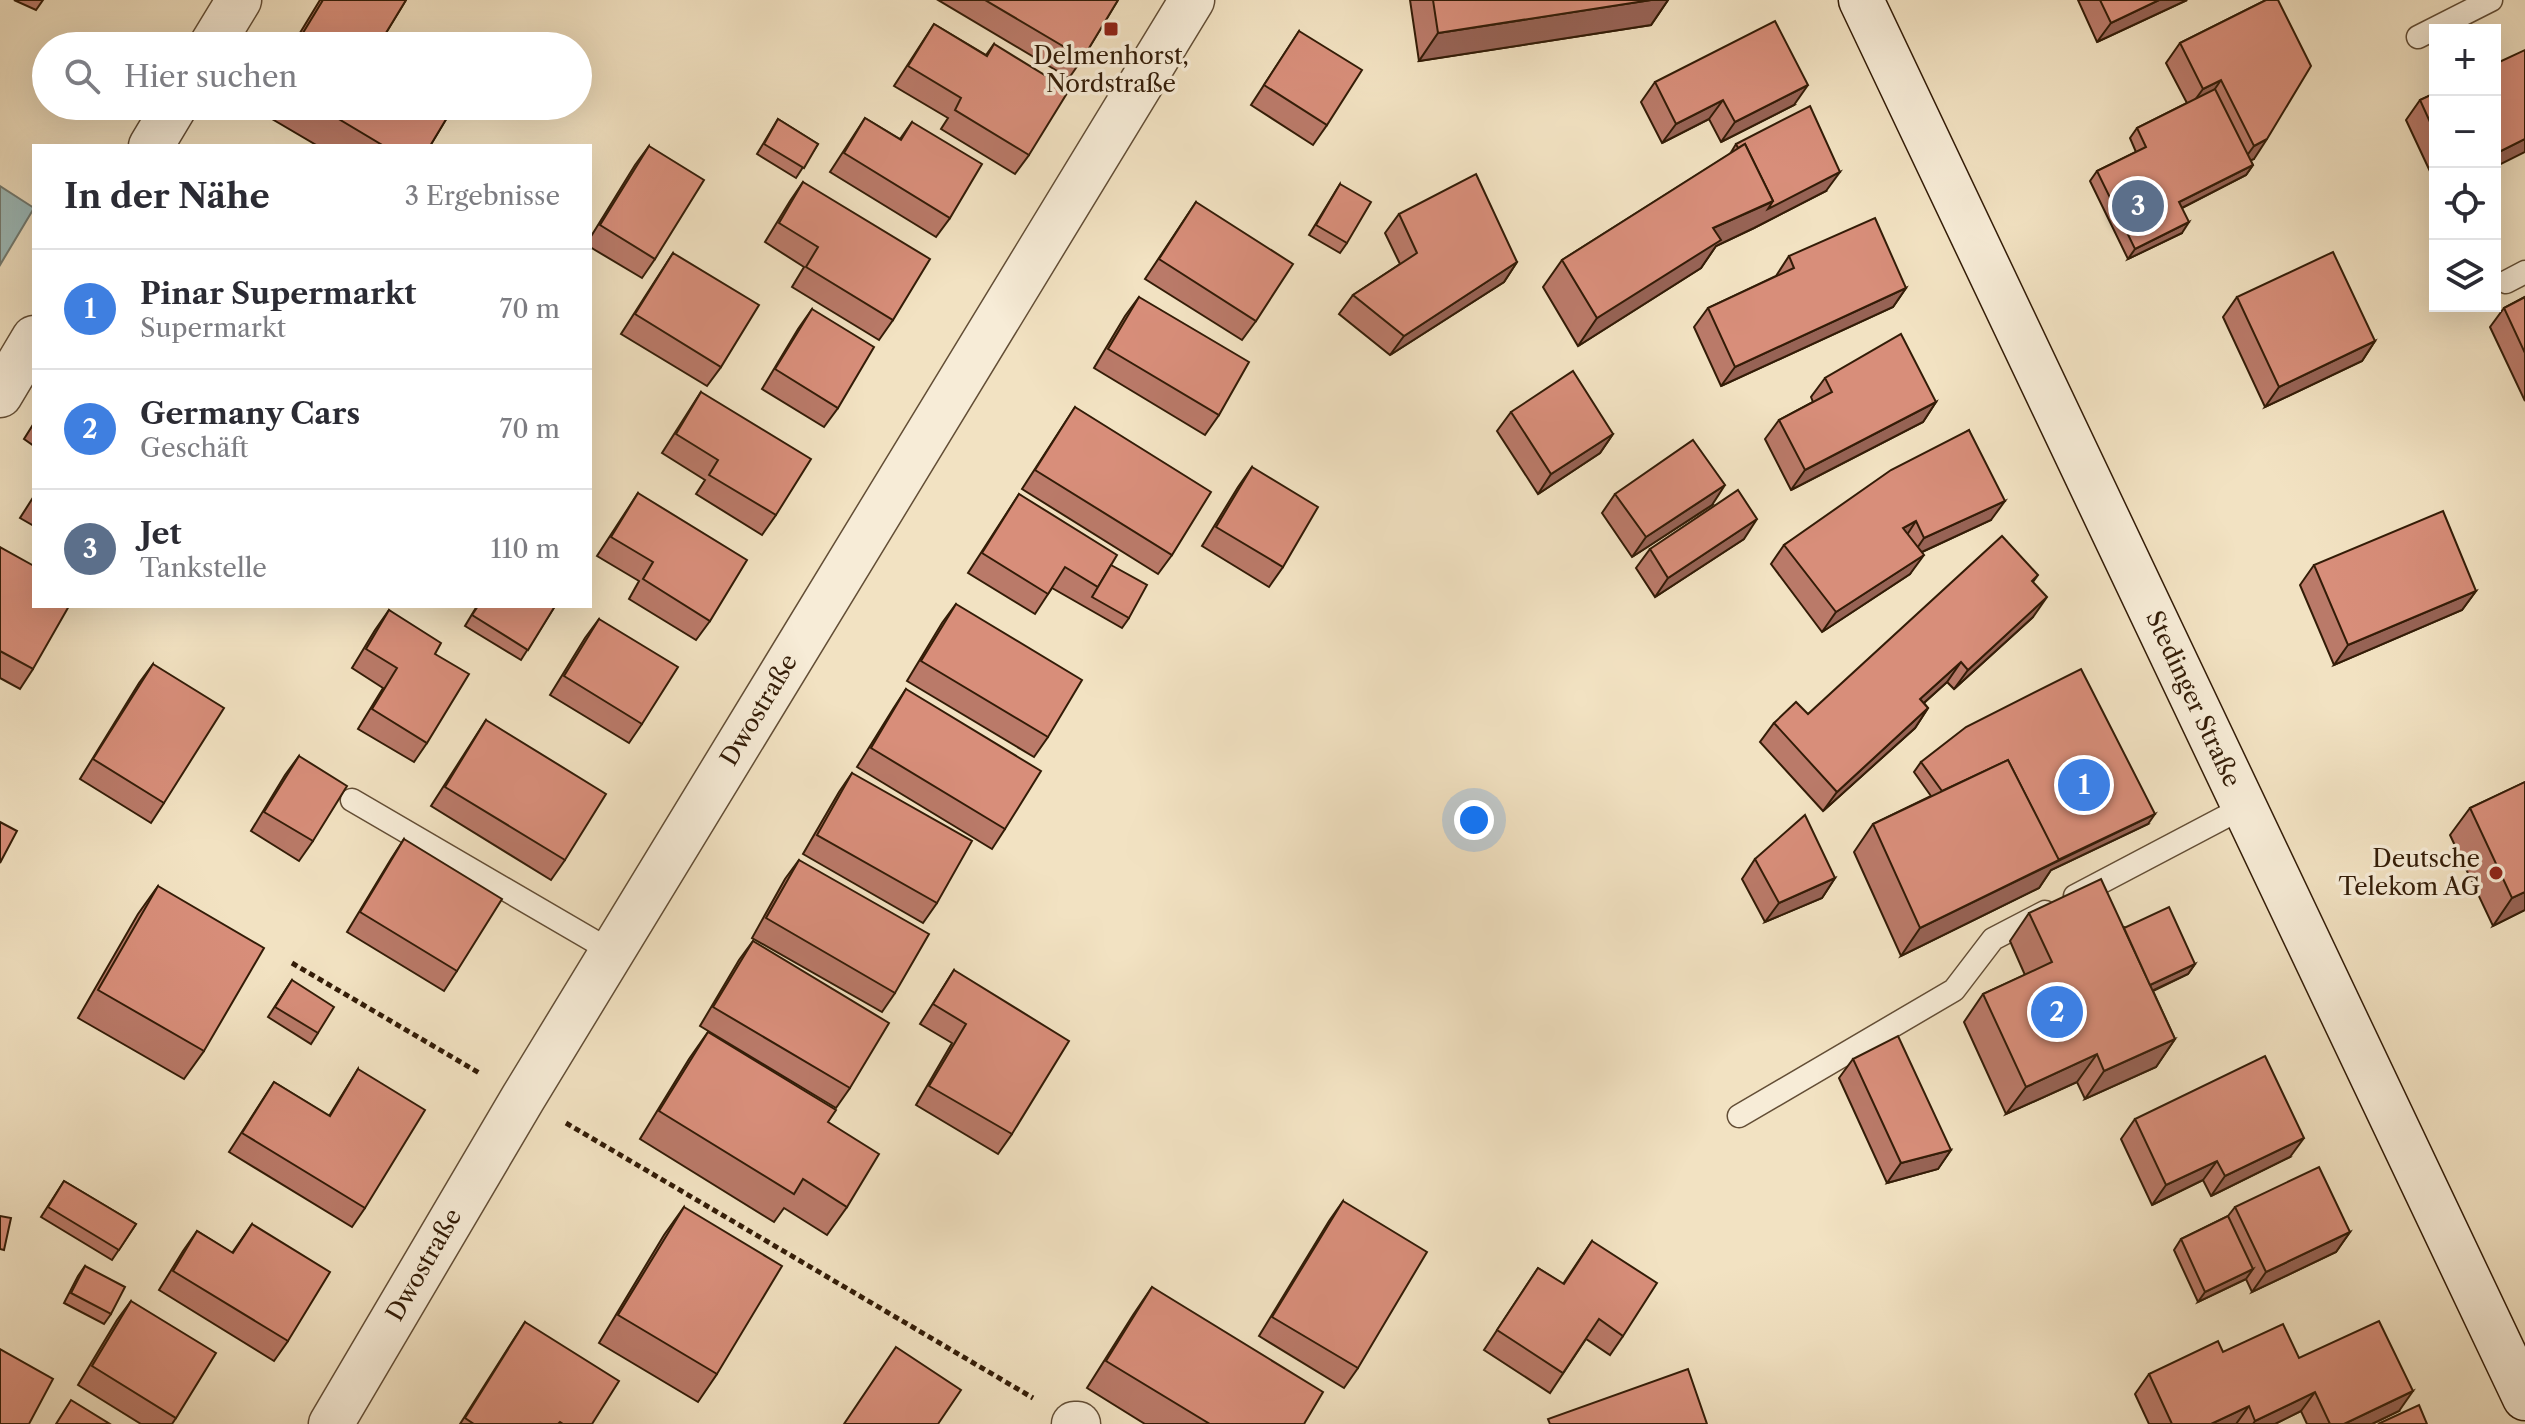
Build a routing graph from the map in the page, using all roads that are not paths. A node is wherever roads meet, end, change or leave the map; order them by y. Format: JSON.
{"nodes":[{"id":1,"x":239,"y":0,"type":"edge"},
{"id":2,"x":1192,"y":0,"type":"edge"},
{"id":3,"x":1861,"y":0,"type":"edge"},
{"id":4,"x":2491,"y":0,"type":"edge"},
{"id":5,"x":220,"y":32,"type":"edge"},
{"id":6,"x":2418,"y":37,"type":"dead end"},
{"id":7,"x":167,"y":120,"type":"edge"},
{"id":8,"x":152,"y":144,"type":"edge"},
{"id":9,"x":32,"y":341,"type":"edge"},
{"id":10,"x":0,"y":395,"type":"edge"},
{"id":11,"x":352,"y":800,"type":"dead end"},
{"id":12,"x":2244,"y":807,"type":"junction"},
{"id":13,"x":611,"y":951,"type":"junction"},
{"id":14,"x":1739,"y":1116,"type":"dead end"},
{"id":15,"x":2525,"y":1398,"type":"edge"},
{"id":16,"x":331,"y":1424,"type":"edge"}],
"edges":[{"from":1,"to":5,"type":"street"},
{"from":2,"to":13,"type":"street","name":"Dwostraße"},
{"from":3,"to":12,"type":"street","name":"Stedinger Straße"},
{"from":4,"to":6,"type":"lane"},
{"from":7,"to":8,"type":"street"},
{"from":9,"to":10,"type":"street"},
{"from":11,"to":13,"type":"lane"},
{"from":12,"to":14,"type":"lane"},
{"from":12,"to":15,"type":"street","name":"Stedinger Straße"},
{"from":13,"to":16,"type":"street","name":"Dwostraße"}]}
